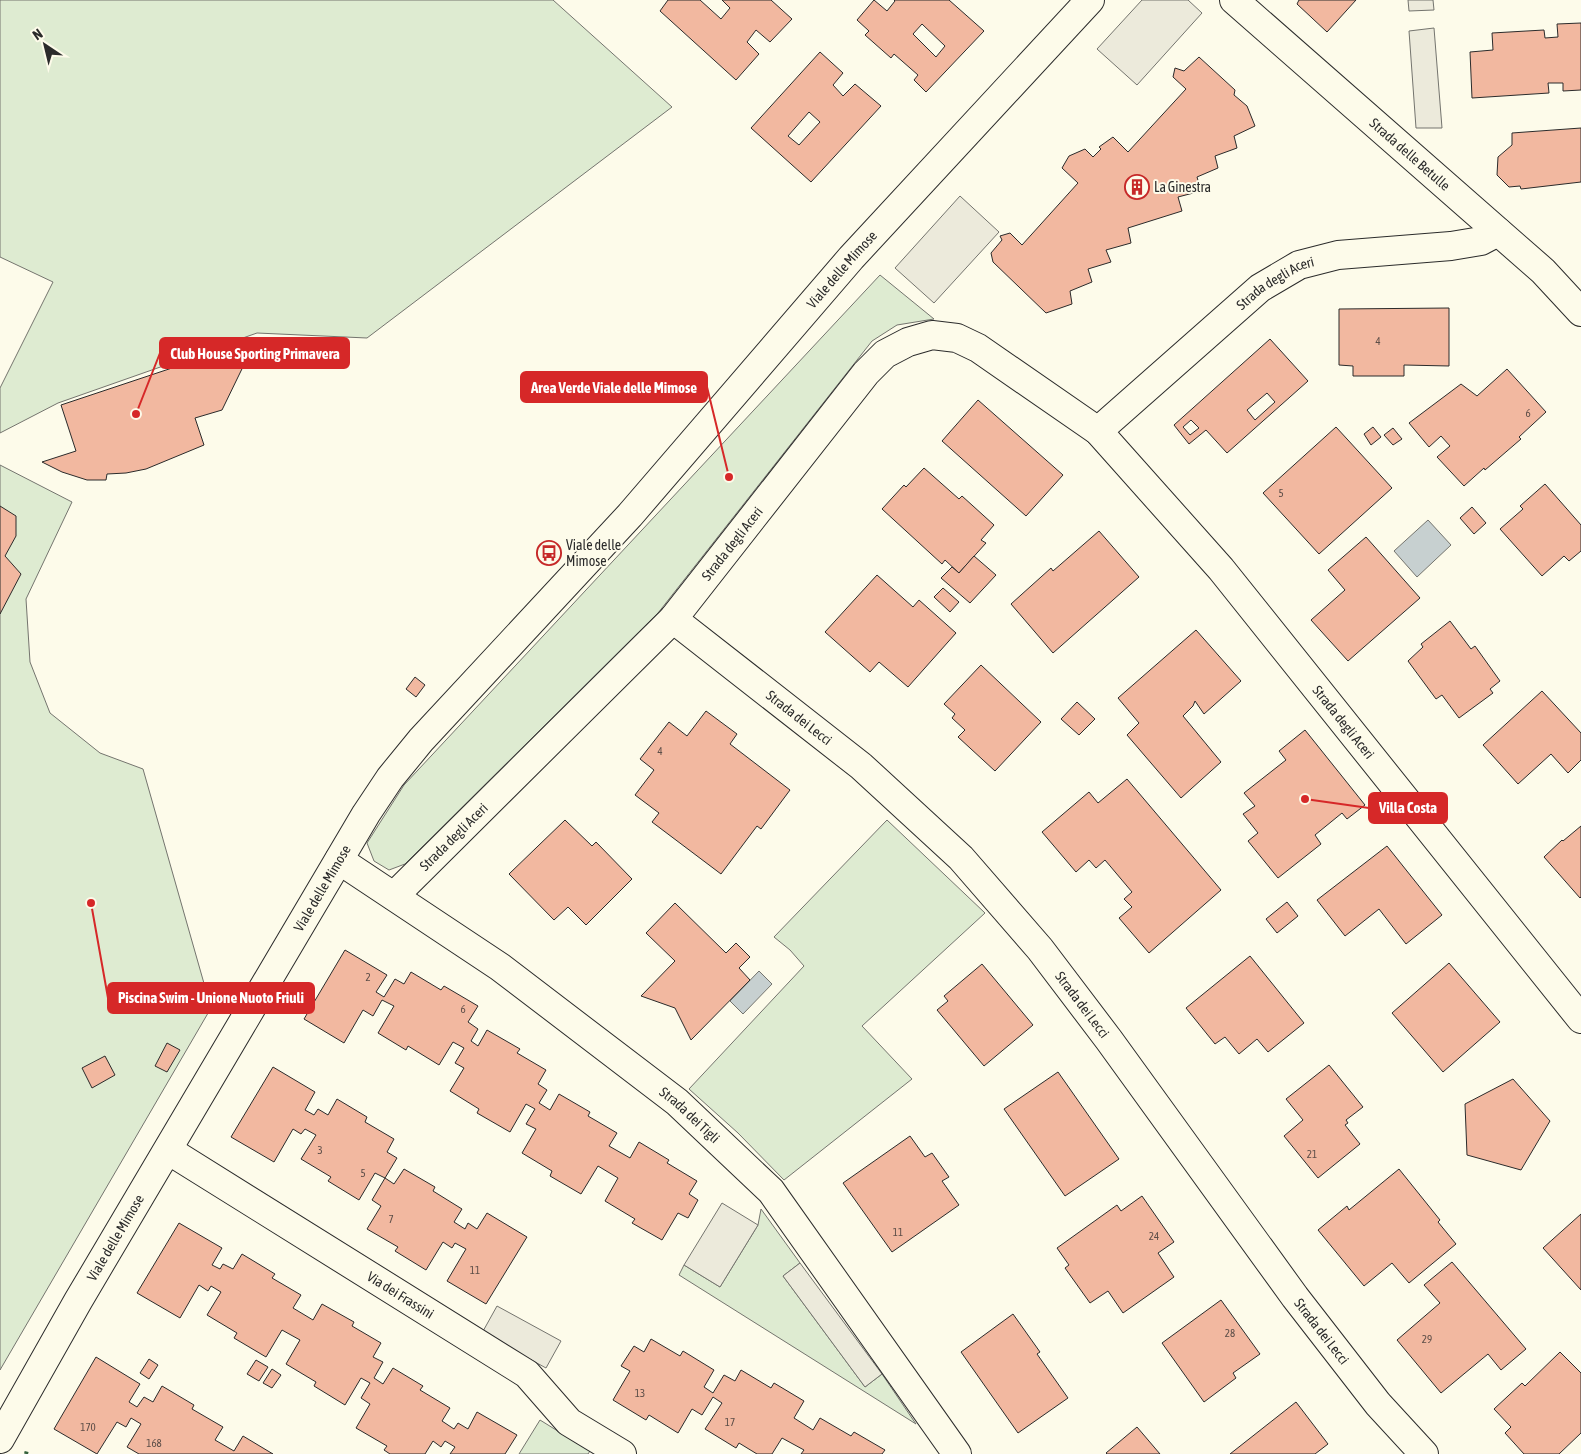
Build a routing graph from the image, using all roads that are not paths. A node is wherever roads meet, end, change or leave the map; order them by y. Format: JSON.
{"nodes":[{"id":1,"x":1090,"y":0,"type":"edge"},
{"id":2,"x":1234,"y":0,"type":"edge"},
{"id":3,"x":1498,"y":232,"type":"junction"},
{"id":4,"x":1581,"y":312,"type":"edge"},
{"id":5,"x":1098,"y":431,"type":"junction"},
{"id":6,"x":673,"y":619,"type":"junction"},
{"id":7,"x":339,"y":860,"type":"junction"},
{"id":8,"x":394,"y":896,"type":"junction"},
{"id":9,"x":1581,"y":1019,"type":"edge"},
{"id":10,"x":168,"y":1150,"type":"junction"},
{"id":11,"x":0,"y":1439,"type":"edge"},
{"id":12,"x":622,"y":1454,"type":"edge"},
{"id":13,"x":957,"y":1454,"type":"edge"},
{"id":14,"x":1424,"y":1454,"type":"edge"}],
"edges":[{"from":1,"to":7,"type":"street","name":"Viale delle Mimose"},
{"from":2,"to":3,"type":"street","name":"Strada delle Betulle"},
{"from":3,"to":4,"type":"street","name":"Strada delle Betulle"},
{"from":3,"to":5,"type":"street","name":"Strada degli Aceri"},
{"from":5,"to":6,"type":"street","name":"Strada degli Aceri"},
{"from":5,"to":9,"type":"street","name":"Strada degli Aceri"},
{"from":6,"to":8,"type":"street","name":"Strada degli Aceri"},
{"from":6,"to":14,"type":"street","name":"Strada dei Lecci"},
{"from":7,"to":8,"type":"street","name":"Strada dei Tigli"},
{"from":7,"to":10,"type":"street","name":"Viale delle Mimose"},
{"from":8,"to":13,"type":"street","name":"Strada dei Tigli"},
{"from":10,"to":11,"type":"street","name":"Viale delle Mimose"},
{"from":10,"to":12,"type":"street","name":"Via dei Frassini"}]}
